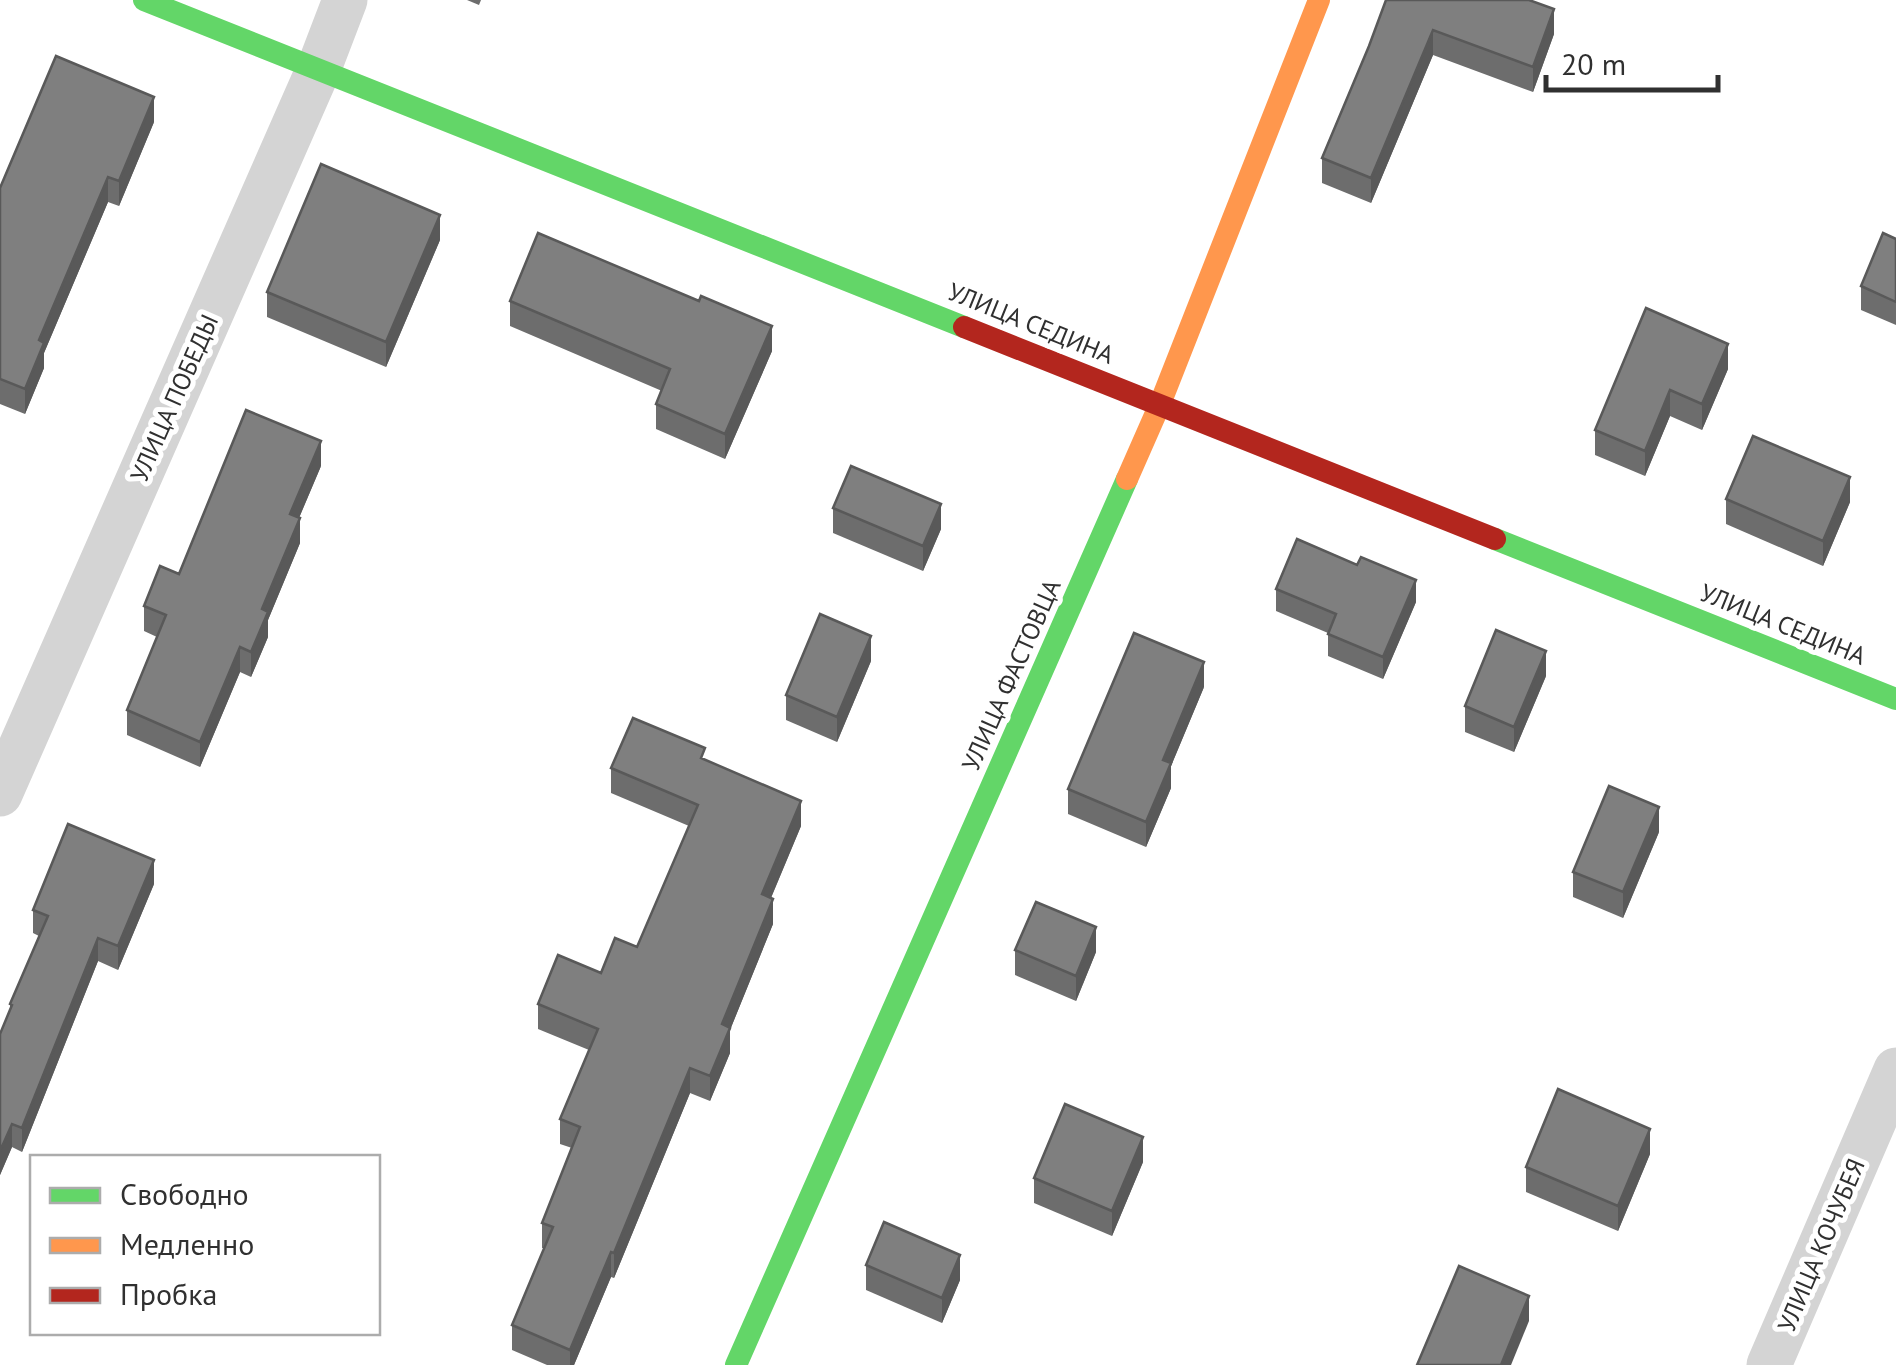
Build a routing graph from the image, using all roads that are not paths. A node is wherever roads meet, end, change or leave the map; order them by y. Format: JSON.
{"nodes":[{"id":1,"x":144,"y":0,"type":"edge"},
{"id":2,"x":345,"y":0,"type":"edge"},
{"id":3,"x":1319,"y":0,"type":"edge"},
{"id":4,"x":319,"y":68,"type":"junction"},
{"id":5,"x":1160,"y":404,"type":"junction"},
{"id":6,"x":1896,"y":699,"type":"edge"},
{"id":7,"x":0,"y":794,"type":"edge"},
{"id":8,"x":1896,"y":1070,"type":"edge"},
{"id":9,"x":736,"y":1365,"type":"edge"},
{"id":10,"x":1770,"y":1365,"type":"edge"}],
"edges":[{"from":1,"to":4,"type":"main road","name":"УЛИЦА СЕДИНА"},
{"from":2,"to":4,"type":"street","name":"УЛИЦА ПОБЕДЫ"},
{"from":3,"to":5,"type":"main road","name":"УЛИЦА ФАСТОВЦА"},
{"from":4,"to":5,"type":"main road","name":"УЛИЦА СЕДИНА"},
{"from":4,"to":7,"type":"street","name":"УЛИЦА ПОБЕДЫ"},
{"from":5,"to":6,"type":"main road","name":"УЛИЦА СЕДИНА"},
{"from":5,"to":9,"type":"main road","name":"УЛИЦА ФАСТОВЦА"},
{"from":8,"to":10,"type":"street","name":"УЛИЦА КОЧУБЕЯ"}]}
